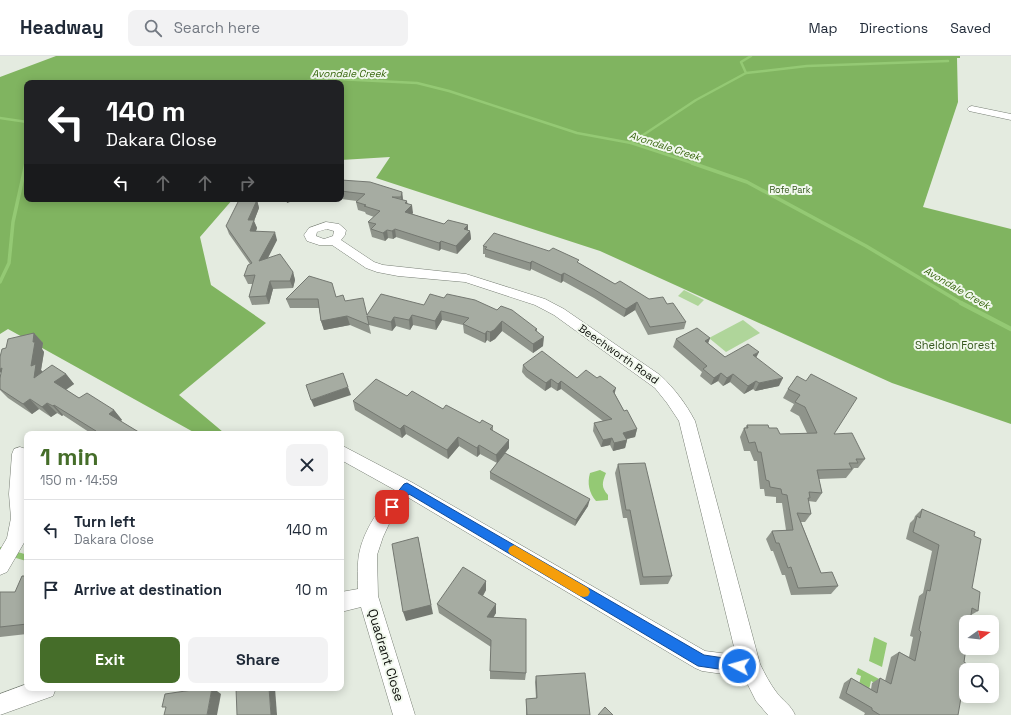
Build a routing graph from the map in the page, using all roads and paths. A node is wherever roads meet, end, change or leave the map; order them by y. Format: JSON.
{"nodes":[{"id":1,"x":972,"y":109,"type":"dead end"},
{"id":2,"x":1011,"y":117,"type":"edge"},
{"id":3,"x":333,"y":240,"type":"dead end"},
{"id":4,"x":20,"y":454,"type":"dead end"},
{"id":5,"x":344,"y":454,"type":"edge"},
{"id":6,"x":407,"y":488,"type":"junction"},
{"id":7,"x":1,"y":565,"type":"edge"},
{"id":8,"x":368,"y":596,"type":"junction"},
{"id":9,"x":344,"y":601,"type":"edge"},
{"id":10,"x":750,"y":667,"type":"junction"},
{"id":11,"x":37,"y":691,"type":"edge"},
{"id":12,"x":0,"y":705,"type":"edge"},
{"id":13,"x":404,"y":715,"type":"edge"},
{"id":14,"x":784,"y":715,"type":"edge"}],
"edges":[{"from":1,"to":2,"type":"street"},
{"from":3,"to":10,"type":"street","name":"Beechworth Road"},
{"from":4,"to":7,"type":"street"},
{"from":5,"to":6,"type":"street"},
{"from":6,"to":8,"type":"street","name":"Quadrant Close"},
{"from":6,"to":10,"type":"street"},
{"from":8,"to":9,"type":"street"},
{"from":8,"to":13,"type":"street","name":"Quadrant Close"},
{"from":10,"to":14,"type":"street","name":"Beechworth Road"},
{"from":11,"to":12,"type":"street"}]}
